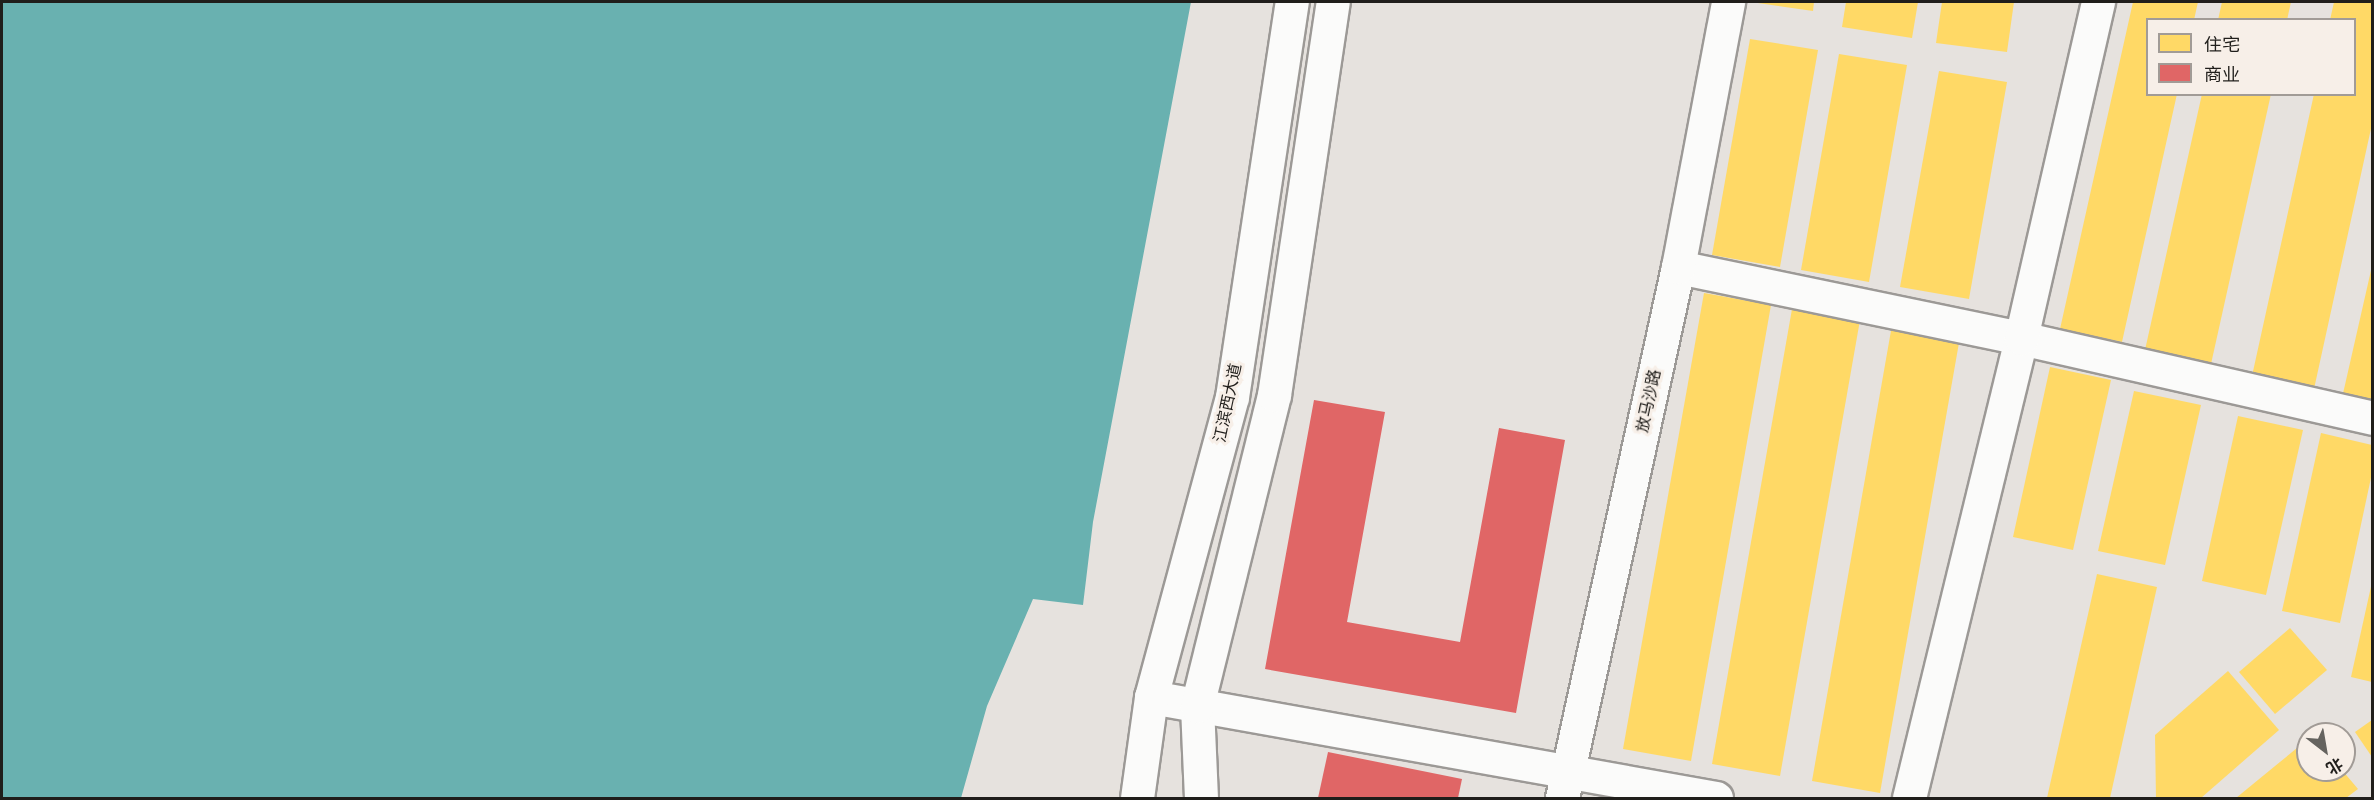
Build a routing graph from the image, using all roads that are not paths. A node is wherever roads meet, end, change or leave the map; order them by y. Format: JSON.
{"nodes":[{"id":1,"x":1292,"y":2,"type":"edge"},
{"id":2,"x":1333,"y":2,"type":"edge"},
{"id":3,"x":1728,"y":2,"type":"edge"},
{"id":4,"x":2098,"y":2,"type":"edge"},
{"id":5,"x":1678,"y":267,"type":"junction"},
{"id":6,"x":2021,"y":338,"type":"junction"},
{"id":7,"x":2373,"y":418,"type":"edge"},
{"id":8,"x":1151,"y":697,"type":"junction"},
{"id":9,"x":1197,"y":706,"type":"junction"},
{"id":10,"x":1564,"y":785,"type":"edge"},
{"id":11,"x":1137,"y":798,"type":"edge"},
{"id":12,"x":1201,"y":798,"type":"edge"},
{"id":13,"x":1716,"y":798,"type":"edge"},
{"id":14,"x":1909,"y":798,"type":"edge"}],
"edges":[{"from":1,"to":8,"type":"street","name":"江滨西大道"},
{"from":2,"to":9,"type":"street"},
{"from":3,"to":5,"type":"street","name":"放马沙路"},
{"from":4,"to":6,"type":"street"},
{"from":5,"to":6,"type":"street"},
{"from":5,"to":10,"type":"street","name":"放马沙路"},
{"from":6,"to":7,"type":"street"},
{"from":6,"to":14,"type":"street"},
{"from":8,"to":9,"type":"street"},
{"from":8,"to":11,"type":"street","name":"江滨西大道"},
{"from":9,"to":10,"type":"street"},
{"from":9,"to":12,"type":"street"},
{"from":10,"to":13,"type":"street"}]}
